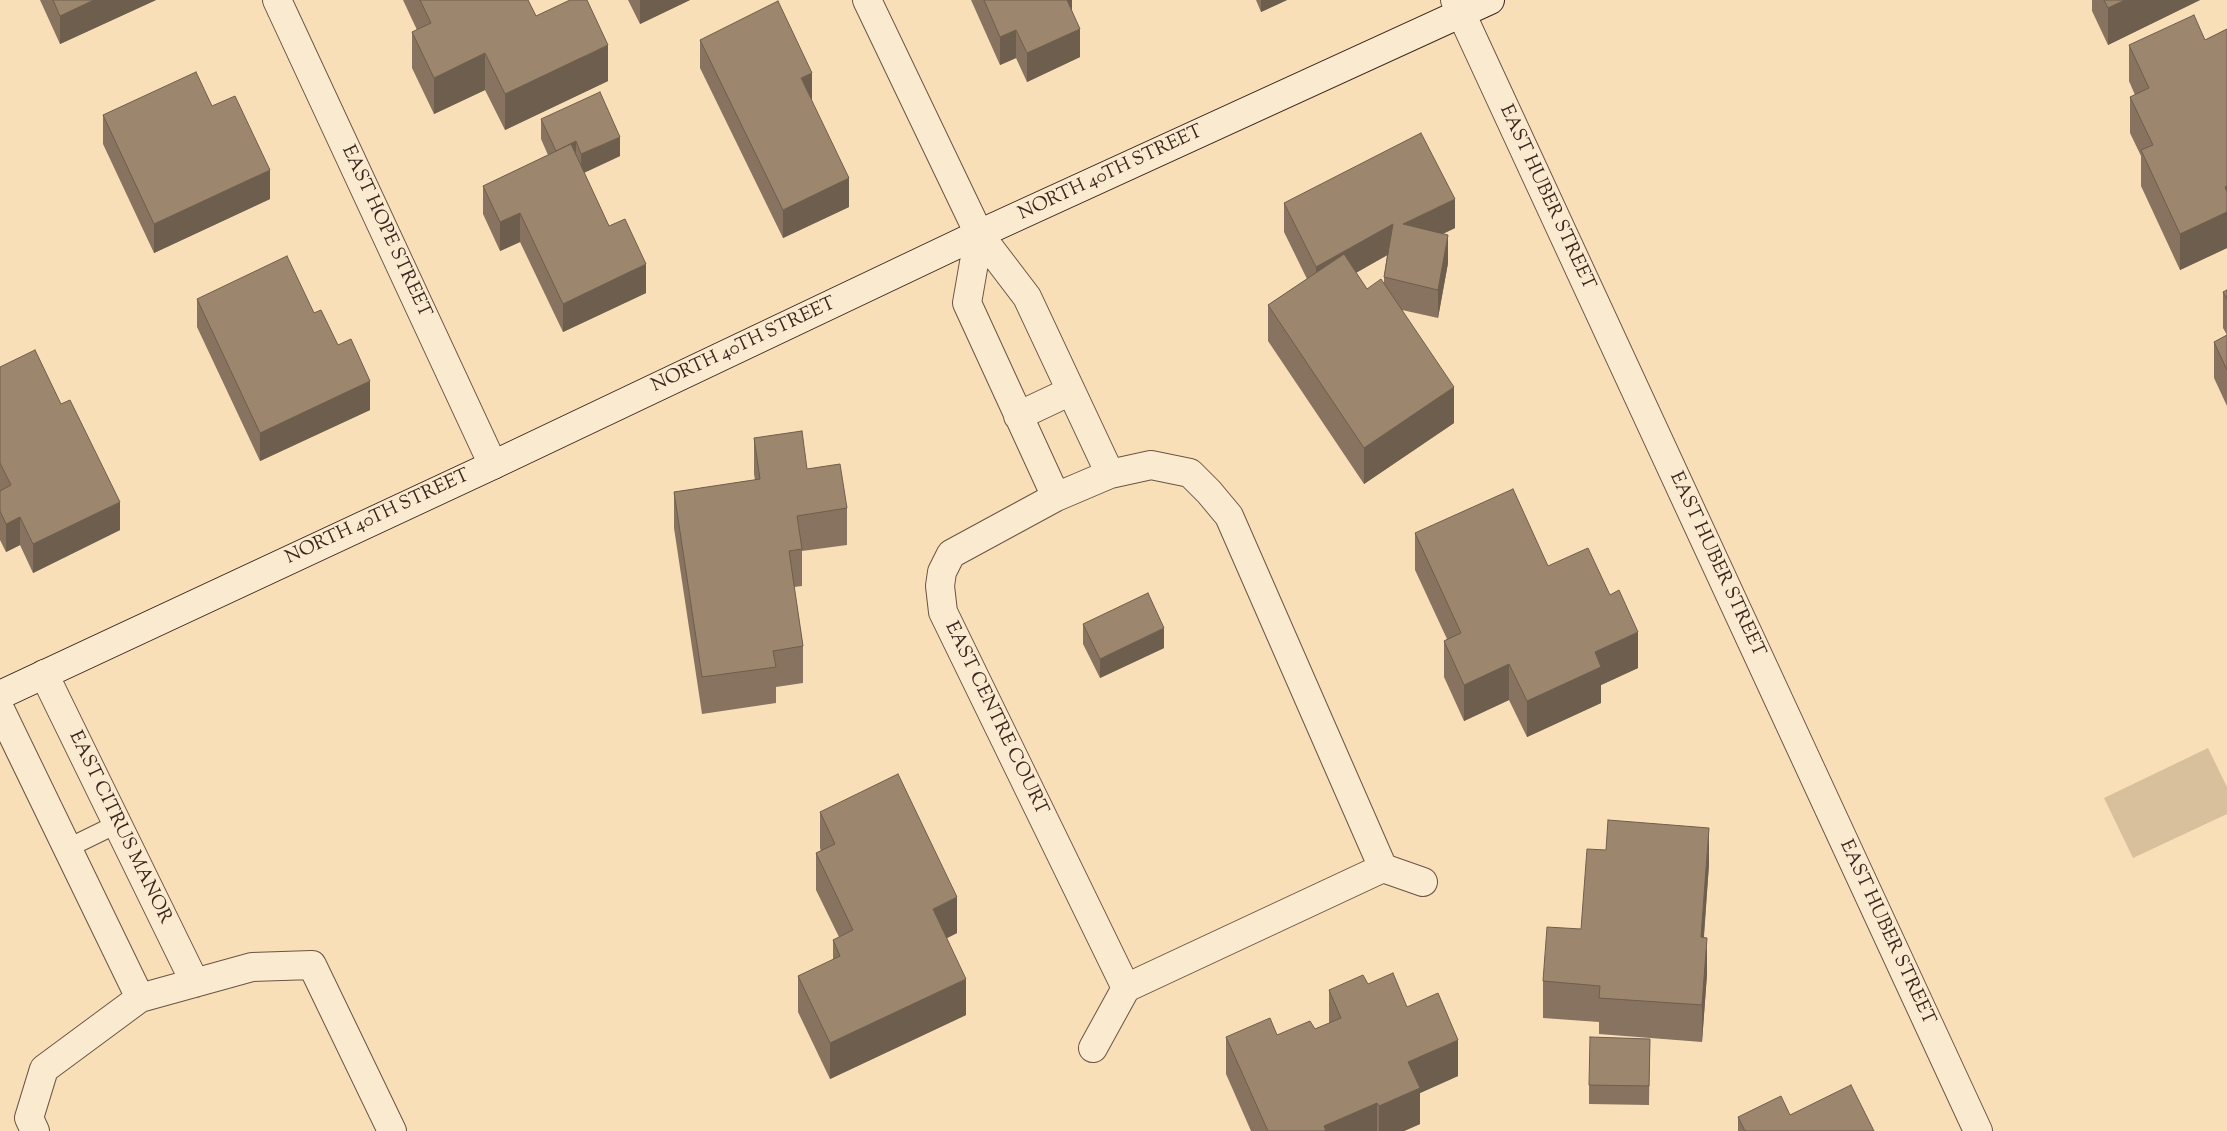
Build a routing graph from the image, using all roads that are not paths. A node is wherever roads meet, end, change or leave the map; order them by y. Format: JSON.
{"nodes":[{"id":1,"x":277,"y":0,"type":"edge"},
{"id":2,"x":866,"y":0,"type":"edge"},
{"id":3,"x":1490,"y":0,"type":"edge"},
{"id":4,"x":1458,"y":7,"type":"edge"},
{"id":5,"x":979,"y":234,"type":"junction"},
{"id":6,"x":1072,"y":391,"type":"junction"},
{"id":7,"x":1018,"y":416,"type":"junction"},
{"id":8,"x":493,"y":465,"type":"junction"},
{"id":9,"x":1110,"y":474,"type":"junction"},
{"id":10,"x":1056,"y":496,"type":"junction"},
{"id":11,"x":44,"y":674,"type":"junction"},
{"id":12,"x":0,"y":695,"type":"edge"},
{"id":13,"x":0,"y":709,"type":"edge"},
{"id":14,"x":117,"y":824,"type":"junction"},
{"id":15,"x":68,"y":848,"type":"junction"},
{"id":16,"x":1383,"y":868,"type":"junction"},
{"id":17,"x":1423,"y":882,"type":"dead end"},
{"id":18,"x":195,"y":983,"type":"junction"},
{"id":19,"x":1126,"y":988,"type":"junction"},
{"id":20,"x":140,"y":998,"type":"junction"},
{"id":21,"x":1093,"y":1048,"type":"dead end"},
{"id":22,"x":35,"y":1131,"type":"edge"},
{"id":23,"x":392,"y":1131,"type":"edge"},
{"id":24,"x":1978,"y":1131,"type":"edge"}],
"edges":[{"from":1,"to":8,"type":"street","name":"EAST HOPE STREET"},
{"from":2,"to":5,"type":"street"},
{"from":3,"to":4,"type":"street","name":"NORTH 40TH STREET"},
{"from":4,"to":5,"type":"street","name":"NORTH 40TH STREET"},
{"from":4,"to":24,"type":"street","name":"EAST HUBER STREET"},
{"from":5,"to":6,"type":"street"},
{"from":5,"to":7,"type":"street"},
{"from":5,"to":8,"type":"street","name":"NORTH 40TH STREET"},
{"from":6,"to":7,"type":"street"},
{"from":6,"to":9,"type":"street"},
{"from":7,"to":10,"type":"street"},
{"from":8,"to":11,"type":"street","name":"NORTH 40TH STREET"},
{"from":9,"to":10,"type":"street","name":"EAST CENTRE COURT"},
{"from":9,"to":16,"type":"street","name":"EAST CENTRE COURT"},
{"from":10,"to":19,"type":"street","name":"EAST CENTRE COURT"},
{"from":11,"to":12,"type":"street","name":"NORTH 40TH STREET"},
{"from":11,"to":14,"type":"street","name":"EAST CITRUS MANOR"},
{"from":13,"to":15,"type":"street"},
{"from":14,"to":15,"type":"lane"},
{"from":14,"to":18,"type":"street","name":"EAST CITRUS MANOR"},
{"from":15,"to":20,"type":"street"},
{"from":16,"to":17,"type":"street"},
{"from":16,"to":19,"type":"street"},
{"from":18,"to":20,"type":"street"},
{"from":18,"to":23,"type":"street"},
{"from":19,"to":21,"type":"street"},
{"from":20,"to":22,"type":"street"}]}
